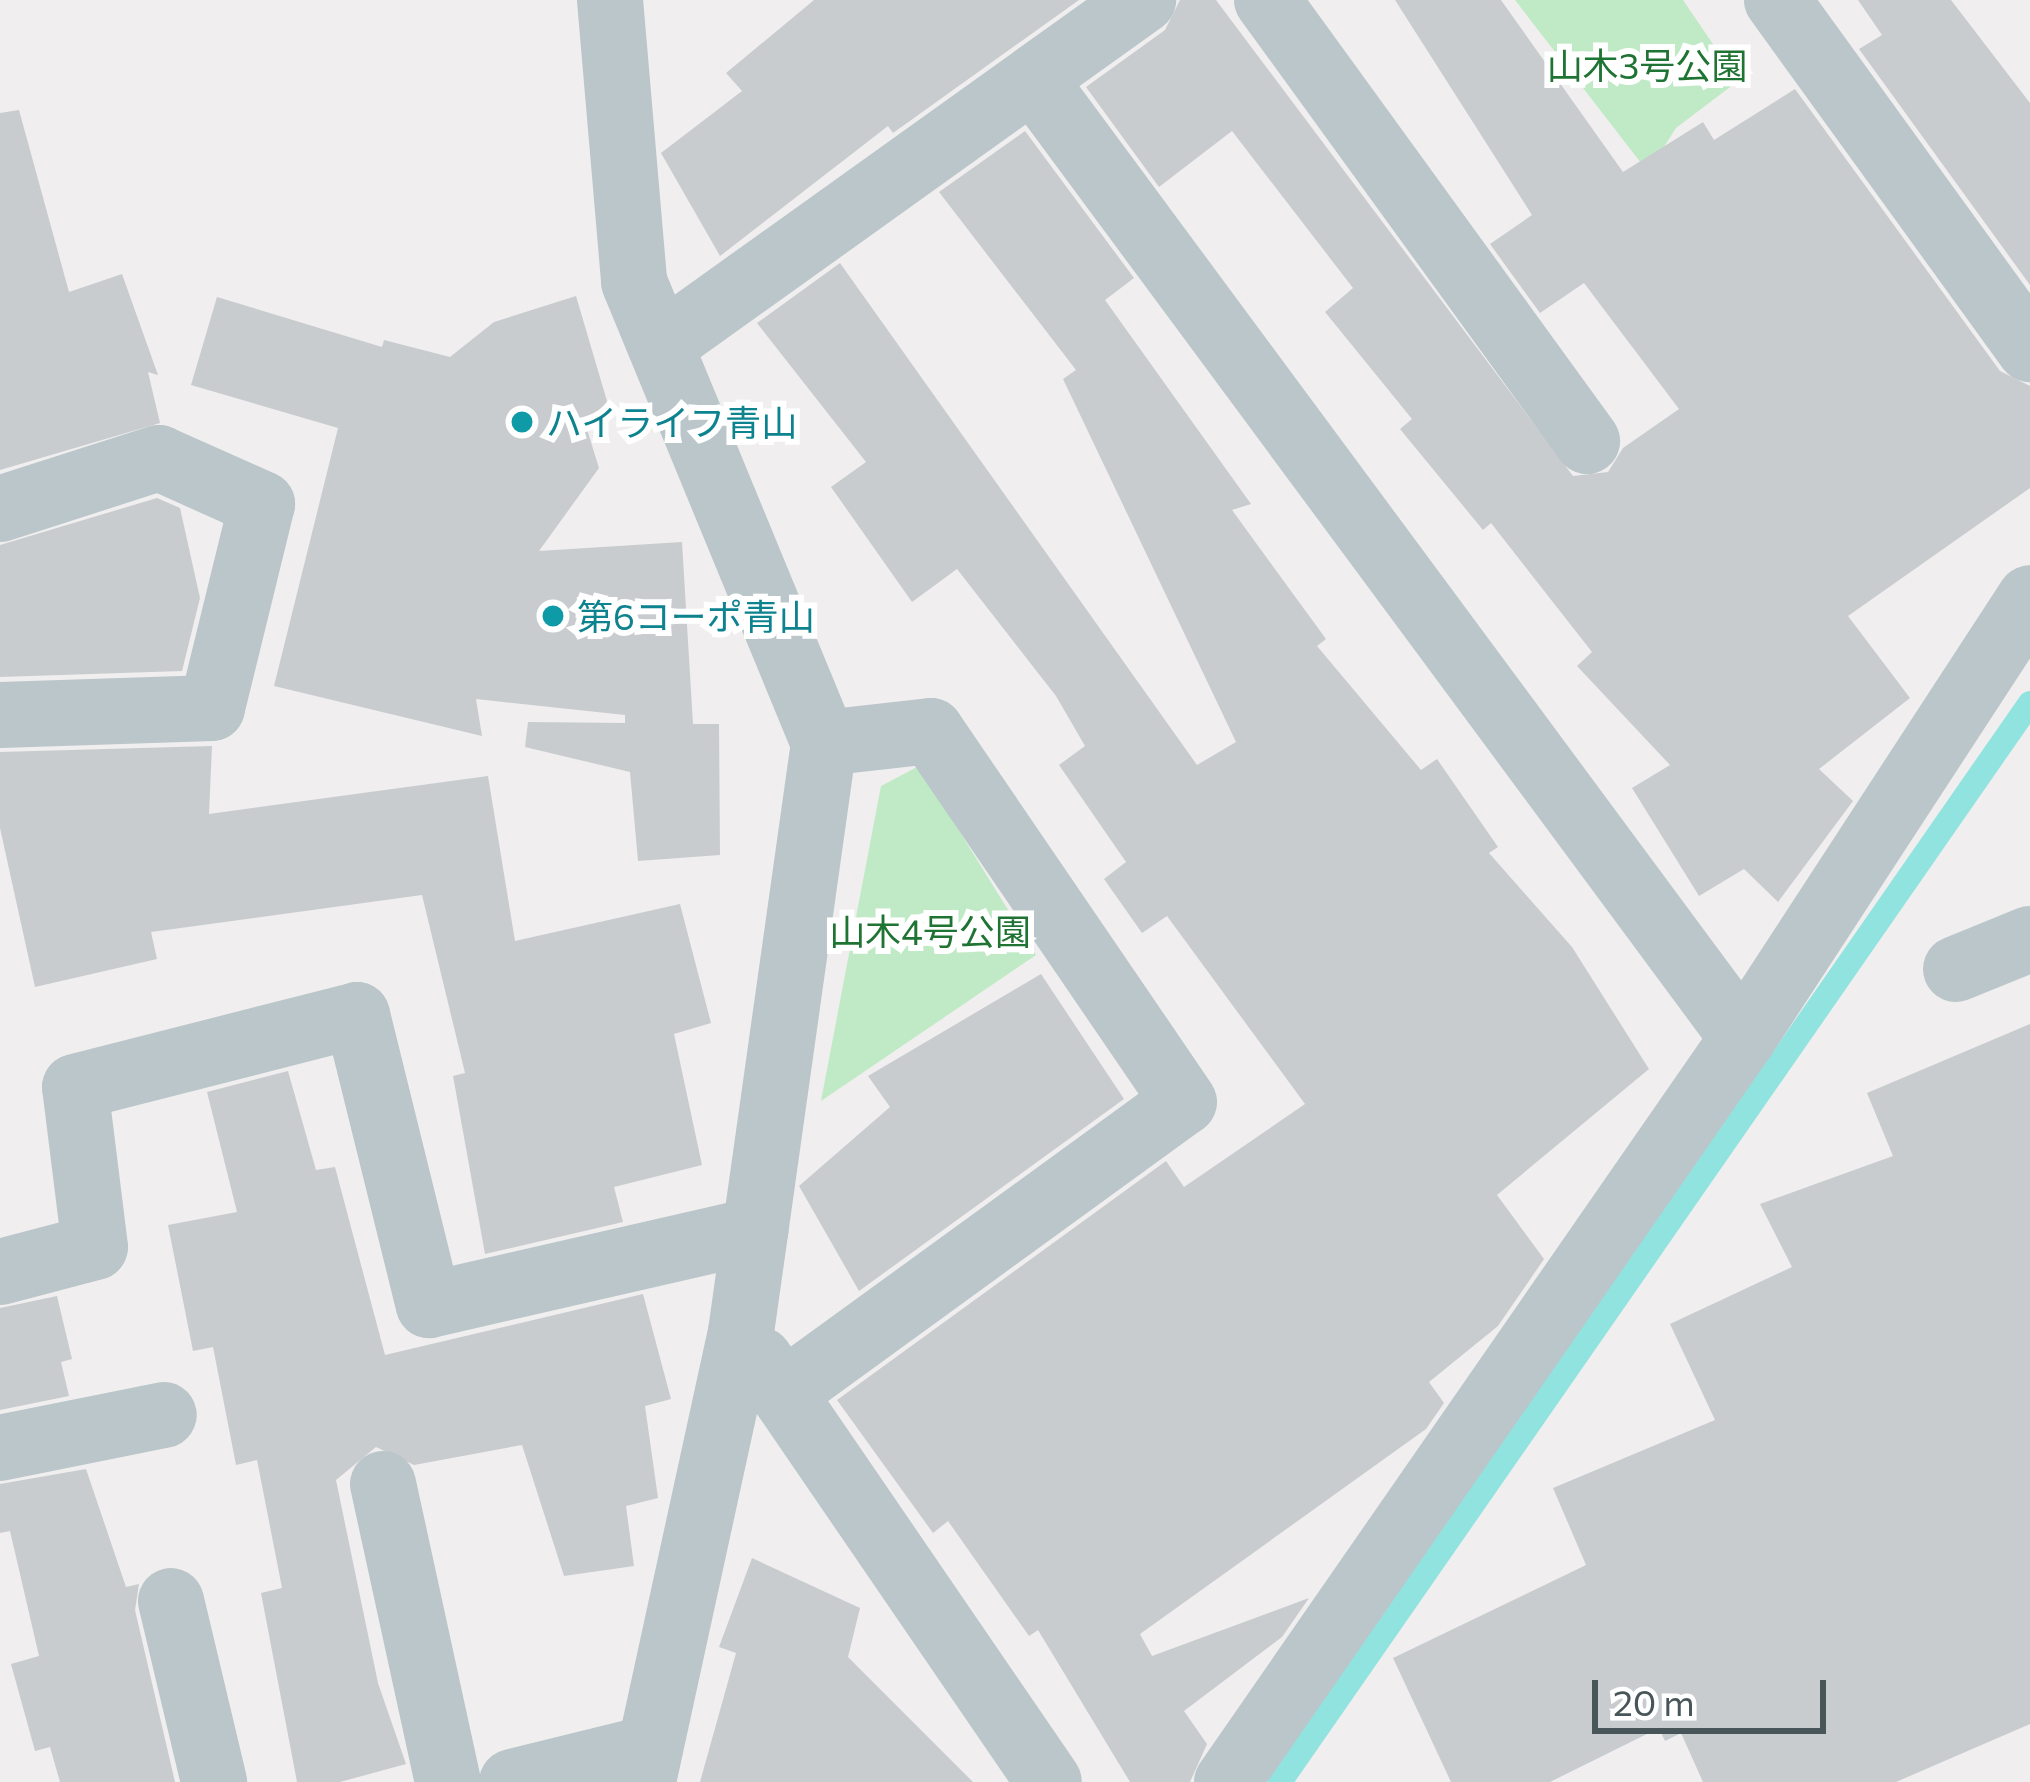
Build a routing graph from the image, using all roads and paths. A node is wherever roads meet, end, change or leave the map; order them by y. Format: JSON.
{"nodes":[{"id":1,"x":610,"y":0,"type":"edge"},
{"id":2,"x":1143,"y":0,"type":"edge"},
{"id":3,"x":1267,"y":0,"type":"edge"},
{"id":4,"x":1777,"y":0,"type":"edge"},
{"id":5,"x":1033,"y":79,"type":"junction"},
{"id":6,"x":661,"y":345,"type":"junction"},
{"id":7,"x":2030,"y":349,"type":"edge"},
{"id":8,"x":1587,"y":441,"type":"dead end"},
{"id":9,"x":0,"y":509,"type":"edge"},
{"id":10,"x":2030,"y":598,"type":"edge"},
{"id":11,"x":0,"y":715,"type":"edge"},
{"id":12,"x":824,"y":743,"type":"junction"},
{"id":13,"x":2030,"y":939,"type":"edge"},
{"id":14,"x":1956,"y":969,"type":"dead end"},
{"id":15,"x":1743,"y":1038,"type":"junction"},
{"id":16,"x":756,"y":1230,"type":"junction"},
{"id":17,"x":0,"y":1272,"type":"edge"},
{"id":18,"x":742,"y":1332,"type":"junction"},
{"id":19,"x":783,"y":1393,"type":"junction"},
{"id":20,"x":164,"y":1415,"type":"dead end"},
{"id":21,"x":0,"y":1448,"type":"edge"},
{"id":22,"x":383,"y":1484,"type":"dead end"},
{"id":23,"x":171,"y":1601,"type":"dead end"},
{"id":24,"x":647,"y":1765,"type":"edge"},
{"id":25,"x":214,"y":1782,"type":"edge"},
{"id":26,"x":448,"y":1782,"type":"edge"},
{"id":27,"x":512,"y":1782,"type":"edge"},
{"id":28,"x":1049,"y":1782,"type":"edge"},
{"id":29,"x":1227,"y":1782,"type":"edge"}],
"edges":[{"from":1,"to":6,"type":"street"},
{"from":2,"to":5,"type":"street"},
{"from":3,"to":8,"type":"street"},
{"from":4,"to":7,"type":"street"},
{"from":5,"to":6,"type":"street"},
{"from":5,"to":15,"type":"street"},
{"from":6,"to":12,"type":"street"},
{"from":9,"to":11,"type":"street"},
{"from":10,"to":15,"type":"street"},
{"from":12,"to":16,"type":"street"},
{"from":12,"to":19,"type":"street"},
{"from":13,"to":14,"type":"street"},
{"from":15,"to":29,"type":"street"},
{"from":16,"to":17,"type":"street"},
{"from":16,"to":18,"type":"street"},
{"from":18,"to":19,"type":"street"},
{"from":18,"to":24,"type":"street"},
{"from":19,"to":28,"type":"street"},
{"from":20,"to":21,"type":"street"},
{"from":22,"to":26,"type":"street"},
{"from":23,"to":25,"type":"street"},
{"from":24,"to":27,"type":"street"}]}
